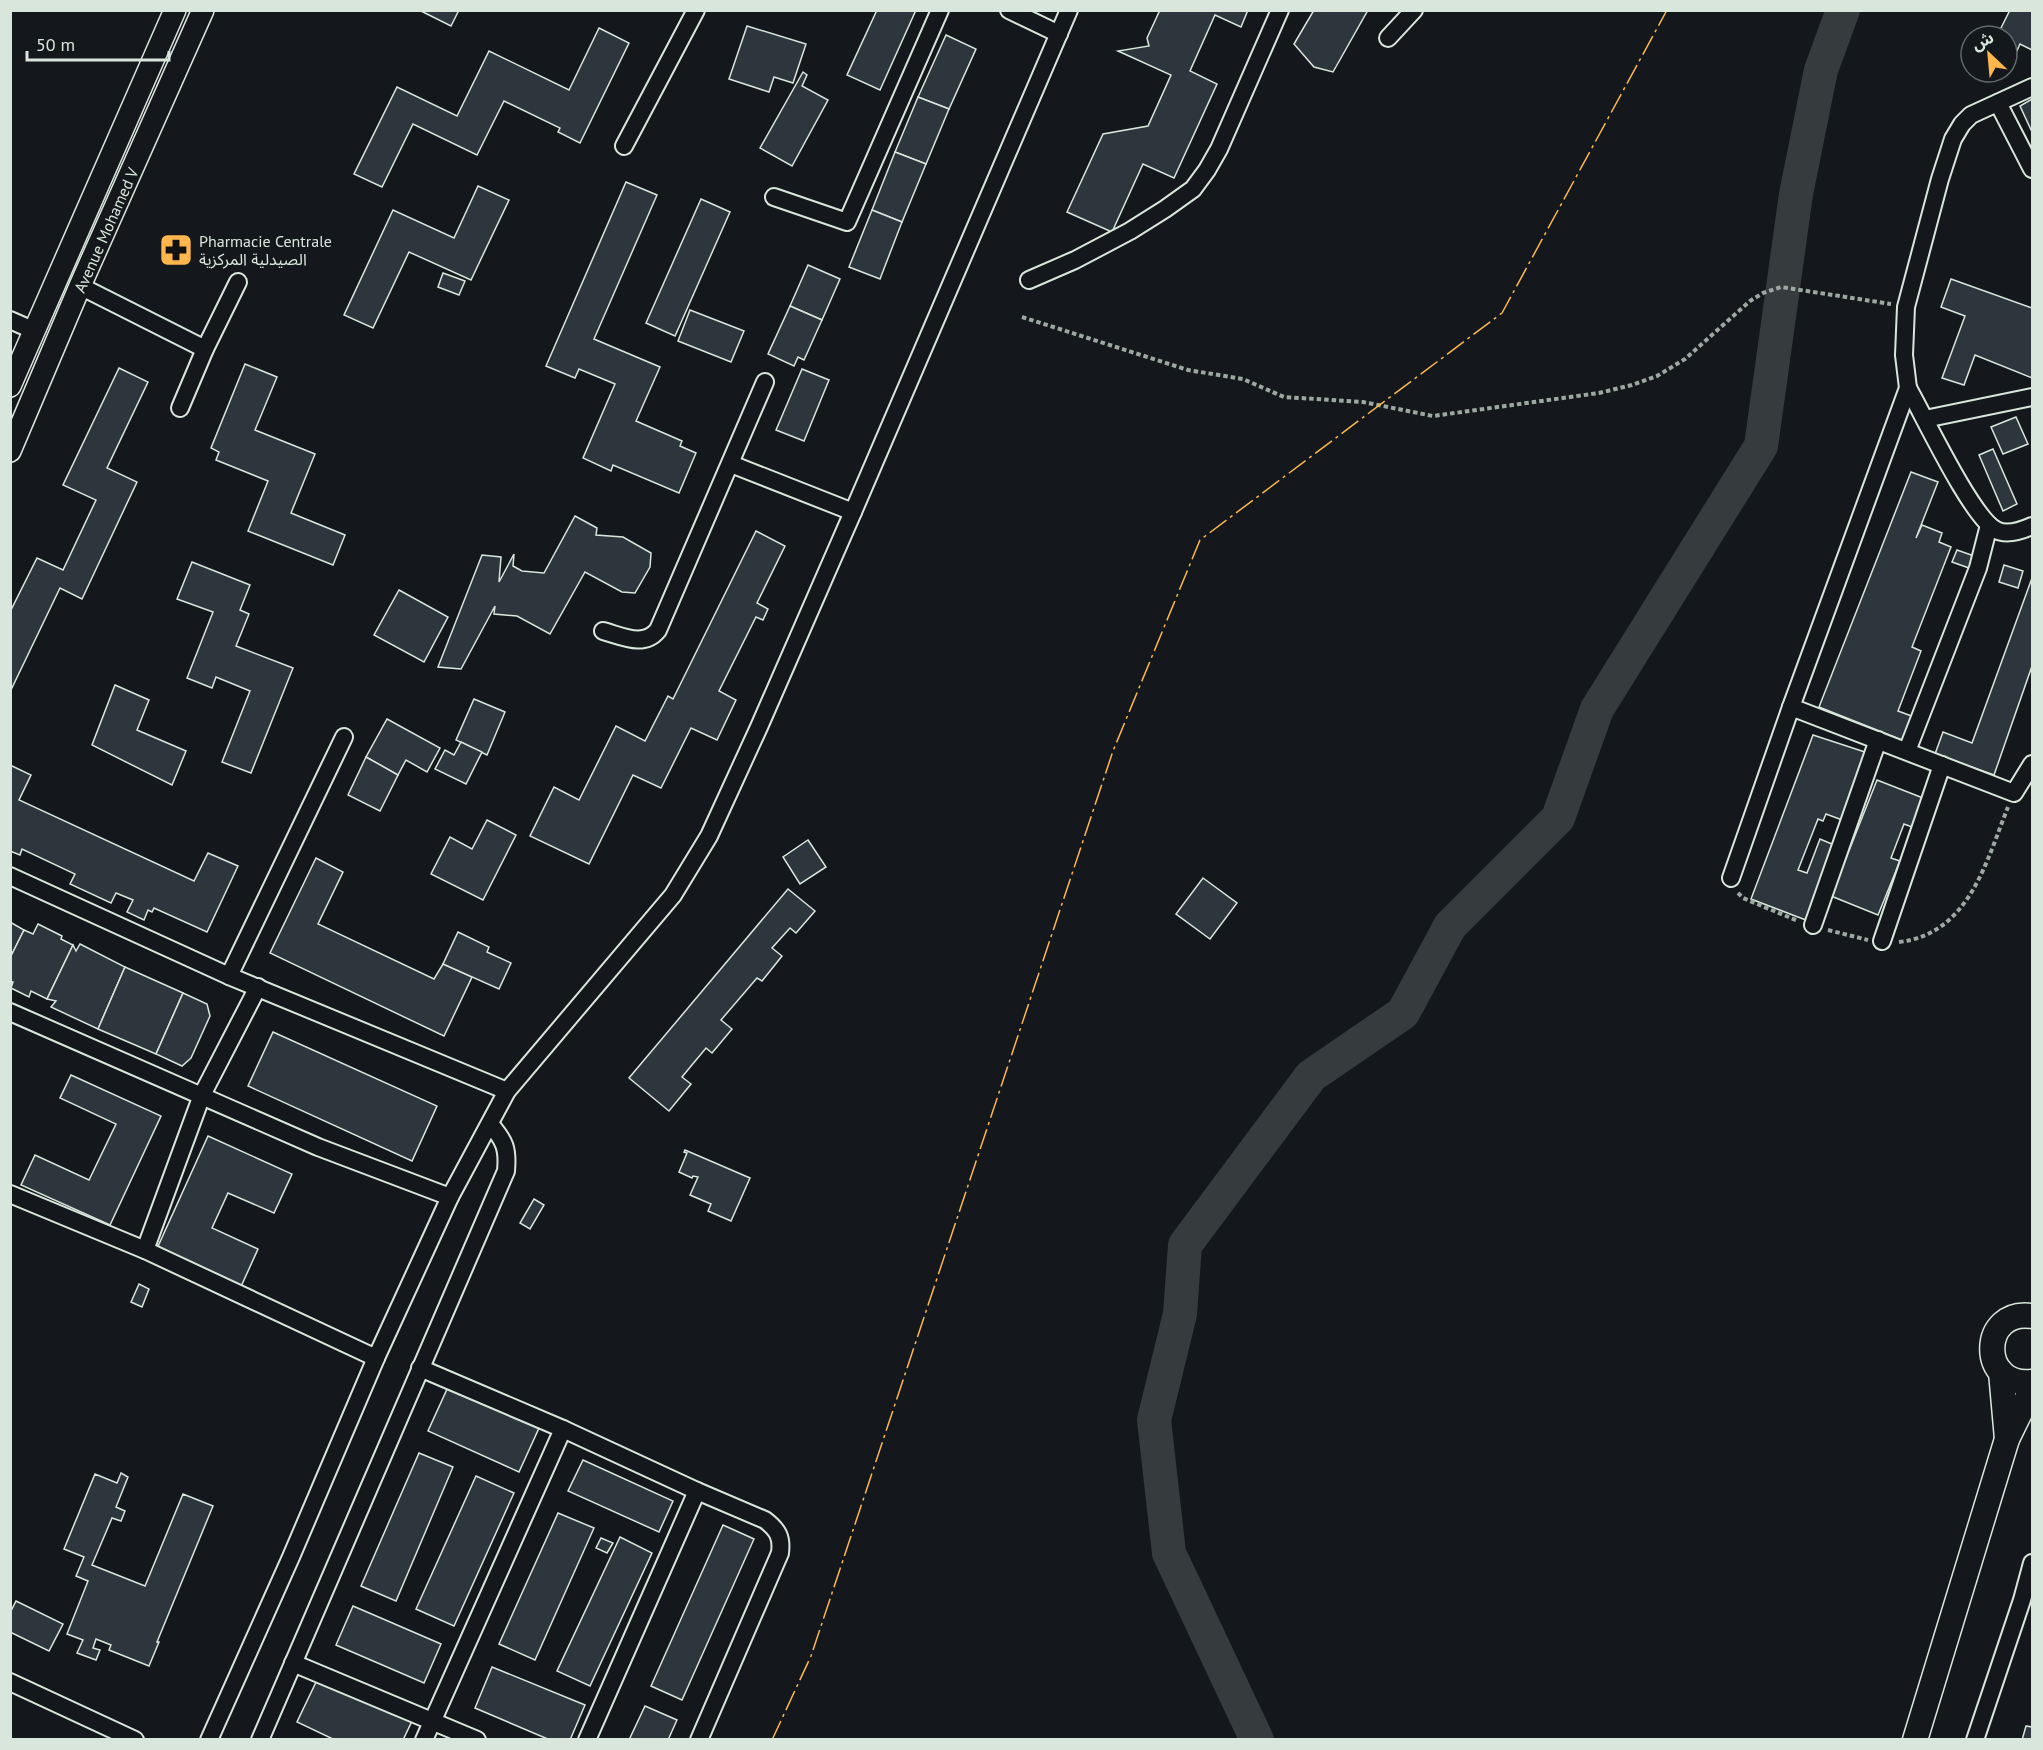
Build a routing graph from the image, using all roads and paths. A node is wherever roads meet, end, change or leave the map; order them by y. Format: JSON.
{"nodes":[{"id":1,"x":175,"y":10,"type":"edge"},
{"id":2,"x":203,"y":10,"type":"edge"},
{"id":3,"x":696,"y":10,"type":"edge"},
{"id":4,"x":940,"y":10,"type":"edge"},
{"id":5,"x":1009,"y":10,"type":"edge"},
{"id":6,"x":1069,"y":10,"type":"edge"},
{"id":7,"x":1280,"y":10,"type":"edge"},
{"id":8,"x":1414,"y":10,"type":"edge"},
{"id":9,"x":1059,"y":34,"type":"junction"},
{"id":10,"x":1388,"y":38,"type":"dead end"},
{"id":11,"x":2032,"y":87,"type":"edge"},
{"id":12,"x":1998,"y":103,"type":"junction"},
{"id":13,"x":624,"y":146,"type":"dead end"},
{"id":14,"x":2032,"y":169,"type":"edge"},
{"id":15,"x":774,"y":196,"type":"dead end"},
{"id":16,"x":1029,"y":280,"type":"dead end"},
{"id":17,"x":238,"y":282,"type":"dead end"},
{"id":18,"x":80,"y":286,"type":"junction"},
{"id":19,"x":1906,"y":307,"type":"junction"},
{"id":20,"x":1022,"y":317,"type":"dead end"},
{"id":21,"x":10,"y":320,"type":"edge"},
{"id":22,"x":35,"y":331,"type":"junction"},
{"id":23,"x":205,"y":349,"type":"junction"},
{"id":24,"x":765,"y":382,"type":"dead end"},
{"id":25,"x":10,"y":386,"type":"edge"},
{"id":26,"x":1908,"y":388,"type":"junction"},
{"id":27,"x":2032,"y":397,"type":"edge"},
{"id":28,"x":180,"y":408,"type":"dead end"},
{"id":29,"x":1925,"y":419,"type":"junction"},
{"id":30,"x":10,"y":451,"type":"edge"},
{"id":31,"x":731,"y":464,"type":"junction"},
{"id":32,"x":853,"y":512,"type":"junction"},
{"id":33,"x":1989,"y":525,"type":"junction"},
{"id":34,"x":2032,"y":526,"type":"edge"},
{"id":35,"x":603,"y":631,"type":"dead end"},
{"id":36,"x":1791,"y":707,"type":"junction"},
{"id":37,"x":344,"y":737,"type":"dead end"},
{"id":38,"x":1878,"y":740,"type":"junction"},
{"id":39,"x":1907,"y":751,"type":"junction"},
{"id":40,"x":2032,"y":764,"type":"edge"},
{"id":41,"x":1942,"y":765,"type":"junction"},
{"id":42,"x":10,"y":876,"type":"edge"},
{"id":43,"x":1731,"y":878,"type":"dead end"},
{"id":44,"x":1813,"y":925,"type":"dead end"},
{"id":45,"x":1882,"y":941,"type":"dead end"},
{"id":46,"x":229,"y":976,"type":"junction"},
{"id":47,"x":258,"y":987,"type":"junction"},
{"id":48,"x":10,"y":1012,"type":"edge"},
{"id":49,"x":507,"y":1090,"type":"junction"},
{"id":50,"x":202,"y":1095,"type":"junction"},
{"id":51,"x":490,"y":1124,"type":"junction"},
{"id":52,"x":450,"y":1197,"type":"junction"},
{"id":53,"x":13,"y":1201,"type":"edge"},
{"id":54,"x":145,"y":1250,"type":"junction"},
{"id":55,"x":2029,"y":1312,"type":"edge"},
{"id":56,"x":376,"y":1358,"type":"junction"},
{"id":57,"x":420,"y":1368,"type":"junction"},
{"id":58,"x":2001,"y":1372,"type":"junction"},
{"id":59,"x":2032,"y":1382,"type":"edge"},
{"id":60,"x":2032,"y":1388,"type":"edge"},
{"id":61,"x":563,"y":1429,"type":"junction"},
{"id":62,"x":2007,"y":1439,"type":"junction"},
{"id":63,"x":697,"y":1491,"type":"junction"},
{"id":64,"x":2032,"y":1563,"type":"edge"},
{"id":65,"x":2027,"y":1601,"type":"edge"},
{"id":66,"x":293,"y":1663,"type":"junction"},
{"id":67,"x":10,"y":1682,"type":"edge"},
{"id":68,"x":432,"y":1720,"type":"junction"},
{"id":69,"x":135,"y":1740,"type":"edge"},
{"id":70,"x":209,"y":1740,"type":"edge"},
{"id":71,"x":260,"y":1740,"type":"edge"},
{"id":72,"x":424,"y":1740,"type":"edge"},
{"id":73,"x":477,"y":1740,"type":"edge"},
{"id":74,"x":587,"y":1740,"type":"edge"},
{"id":75,"x":699,"y":1740,"type":"edge"},
{"id":76,"x":1915,"y":1740,"type":"edge"},
{"id":77,"x":1975,"y":1740,"type":"edge"}],
"edges":[{"from":1,"to":22,"type":"street","name":"Avenue Mohamed V"},
{"from":2,"to":18,"type":"street","name":"Avenue Mohamed V"},
{"from":3,"to":13,"type":"street"},
{"from":4,"to":15,"type":"street"},
{"from":5,"to":9,"type":"street"},
{"from":6,"to":9,"type":"street"},
{"from":7,"to":16,"type":"street"},
{"from":8,"to":10,"type":"street"},
{"from":9,"to":32,"type":"street"},
{"from":11,"to":12,"type":"street"},
{"from":12,"to":14,"type":"street"},
{"from":12,"to":19,"type":"street"},
{"from":17,"to":23,"type":"street"},
{"from":18,"to":23,"type":"street"},
{"from":18,"to":30,"type":"street","name":"Avenue Mohamed V"},
{"from":19,"to":20,"type":"path"},
{"from":19,"to":26,"type":"street"},
{"from":21,"to":22,"type":"street"},
{"from":22,"to":25,"type":"street","name":"Avenue Mohamed V"},
{"from":23,"to":28,"type":"street"},
{"from":24,"to":31,"type":"street"},
{"from":26,"to":29,"type":"street"},
{"from":26,"to":36,"type":"street"},
{"from":27,"to":29,"type":"street"},
{"from":29,"to":33,"type":"street"},
{"from":31,"to":32,"type":"street"},
{"from":31,"to":35,"type":"street"},
{"from":32,"to":49,"type":"street"},
{"from":33,"to":34,"type":"street"},
{"from":33,"to":39,"type":"street"},
{"from":36,"to":38,"type":"street"},
{"from":36,"to":43,"type":"street"},
{"from":37,"to":46,"type":"street"},
{"from":38,"to":39,"type":"street"},
{"from":38,"to":44,"type":"street"},
{"from":39,"to":41,"type":"street"},
{"from":40,"to":41,"type":"street"},
{"from":41,"to":45,"type":"street"},
{"from":42,"to":46,"type":"street"},
{"from":46,"to":47,"type":"street"},
{"from":47,"to":49,"type":"street"},
{"from":47,"to":50,"type":"street"},
{"from":48,"to":50,"type":"street"},
{"from":49,"to":51,"type":"street"},
{"from":50,"to":52,"type":"street"},
{"from":50,"to":54,"type":"street"},
{"from":51,"to":52,"type":"street"},
{"from":51,"to":57,"type":"street"},
{"from":52,"to":56,"type":"street"},
{"from":53,"to":54,"type":"street"},
{"from":54,"to":56,"type":"street"},
{"from":55,"to":58,"type":"main road"},
{"from":56,"to":70,"type":"street"},
{"from":57,"to":61,"type":"street"},
{"from":57,"to":66,"type":"street"},
{"from":58,"to":59,"type":"main road"},
{"from":58,"to":62,"type":"main road"},
{"from":60,"to":62,"type":"main road"},
{"from":61,"to":63,"type":"street"},
{"from":61,"to":68,"type":"street"},
{"from":62,"to":76,"type":"main road"},
{"from":63,"to":74,"type":"street"},
{"from":63,"to":75,"type":"street"},
{"from":64,"to":65,"type":"street"},
{"from":65,"to":77,"type":"street"},
{"from":66,"to":68,"type":"street"},
{"from":66,"to":71,"type":"street"},
{"from":67,"to":69,"type":"street"},
{"from":68,"to":72,"type":"street"},
{"from":68,"to":73,"type":"street"}]}
